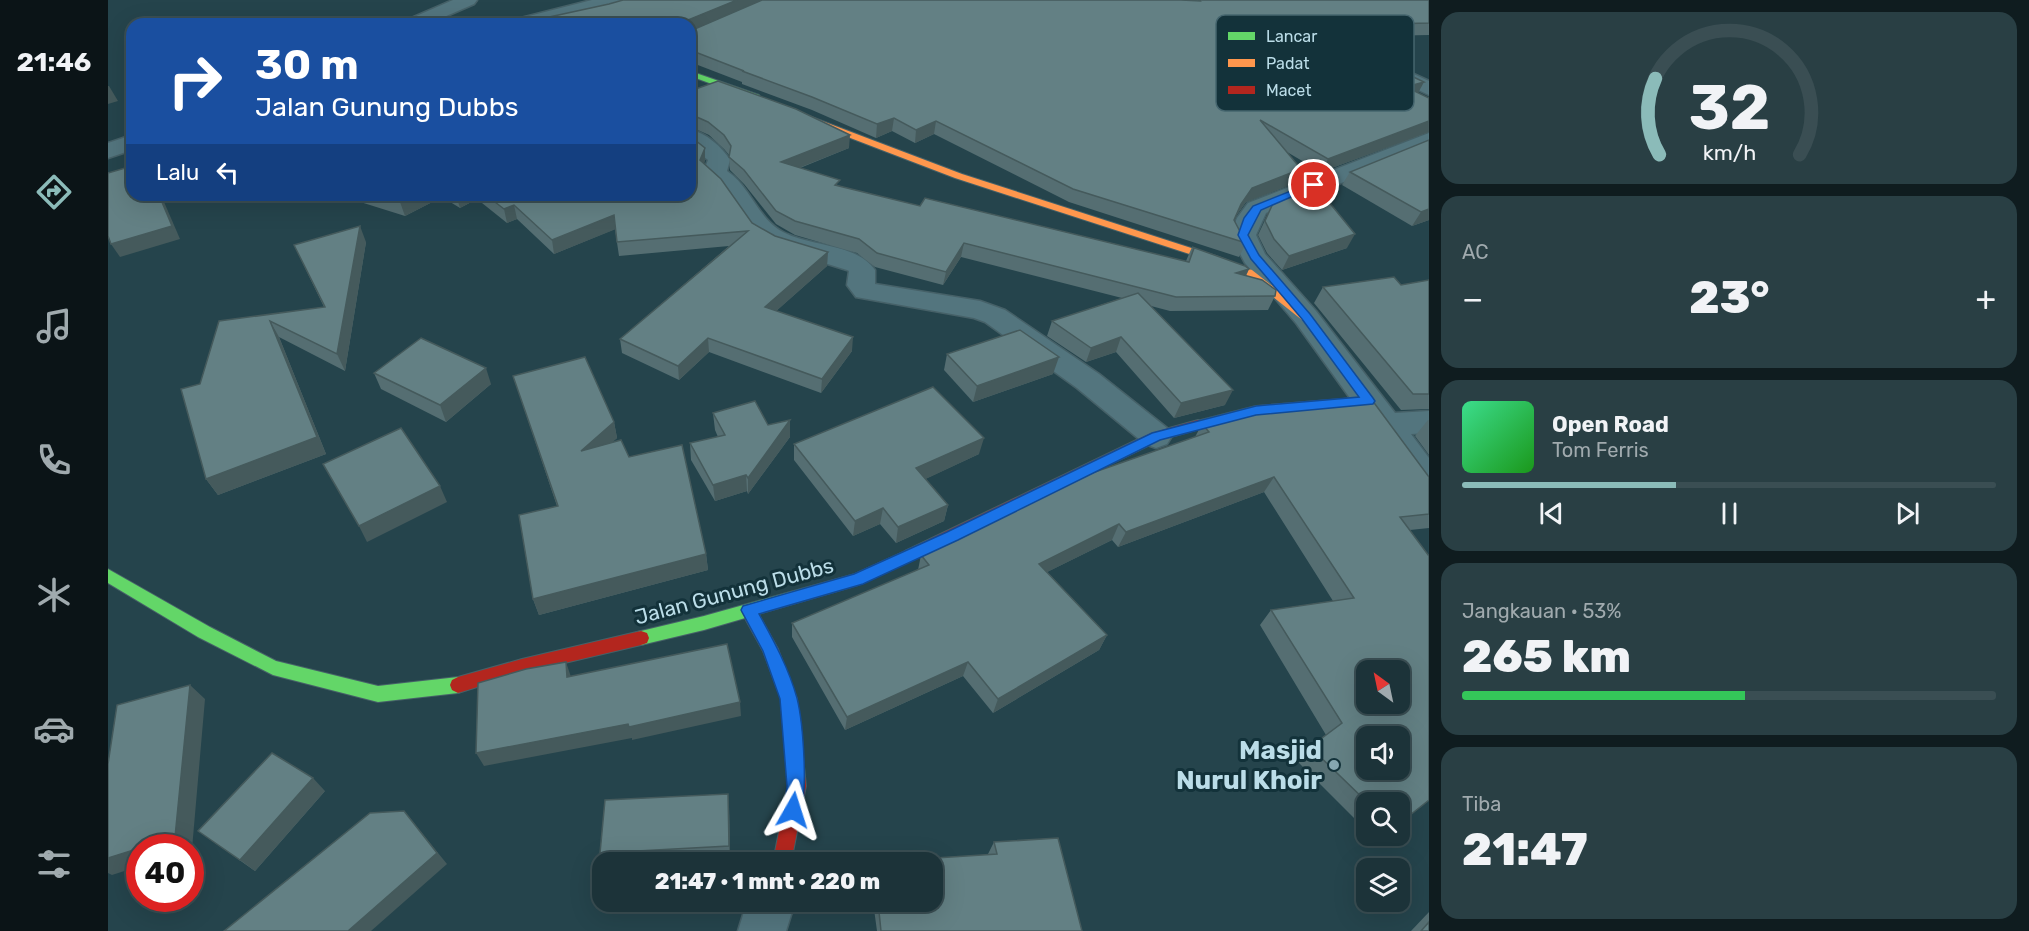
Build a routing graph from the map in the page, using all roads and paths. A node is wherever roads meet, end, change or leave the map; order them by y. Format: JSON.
{"nodes":[{"id":1,"x":468,"y":0,"type":"edge"},
{"id":2,"x":613,"y":0,"type":"edge"},
{"id":3,"x":427,"y":18,"type":"edge"},
{"id":4,"x":542,"y":18,"type":"edge"},
{"id":5,"x":696,"y":75,"type":"edge"},
{"id":6,"x":1414,"y":82,"type":"edge"},
{"id":7,"x":1429,"y":89,"type":"edge"},
{"id":8,"x":765,"y":101,"type":"edge"},
{"id":9,"x":794,"y":112,"type":"edge"},
{"id":10,"x":696,"y":140,"type":"edge"},
{"id":11,"x":1429,"y":141,"type":"edge"},
{"id":12,"x":126,"y":144,"type":"edge"},
{"id":13,"x":108,"y":151,"type":"edge"},
{"id":14,"x":1306,"y":317,"type":"junction"},
{"id":15,"x":1368,"y":401,"type":"junction"},
{"id":16,"x":1429,"y":422,"type":"edge"},
{"id":17,"x":1387,"y":425,"type":"junction"},
{"id":18,"x":1156,"y":436,"type":"junction"},
{"id":19,"x":1429,"y":482,"type":"edge"},
{"id":20,"x":108,"y":575,"type":"edge"},
{"id":21,"x":749,"y":610,"type":"junction"},
{"id":22,"x":784,"y":852,"type":"edge"},
{"id":23,"x":768,"y":912,"type":"edge"},
{"id":24,"x":762,"y":931,"type":"edge"}],
"edges":[{"from":1,"to":3,"type":"street"},
{"from":2,"to":4,"type":"street"},
{"from":5,"to":8,"type":"street"},
{"from":6,"to":7,"type":"street"},
{"from":9,"to":14,"type":"street"},
{"from":10,"to":18,"type":"street"},
{"from":11,"to":14,"type":"street"},
{"from":12,"to":13,"type":"street"},
{"from":14,"to":15,"type":"street"},
{"from":15,"to":17,"type":"street"},
{"from":15,"to":18,"type":"street","name":"Jalan Gunung Dubbs"},
{"from":16,"to":17,"type":"street"},
{"from":17,"to":19,"type":"street"},
{"from":18,"to":21,"type":"street","name":"Jalan Gunung Dubbs"},
{"from":20,"to":21,"type":"street","name":"Jalan Gunung Dubbs"},
{"from":21,"to":22,"type":"street"},
{"from":23,"to":24,"type":"street"}]}
